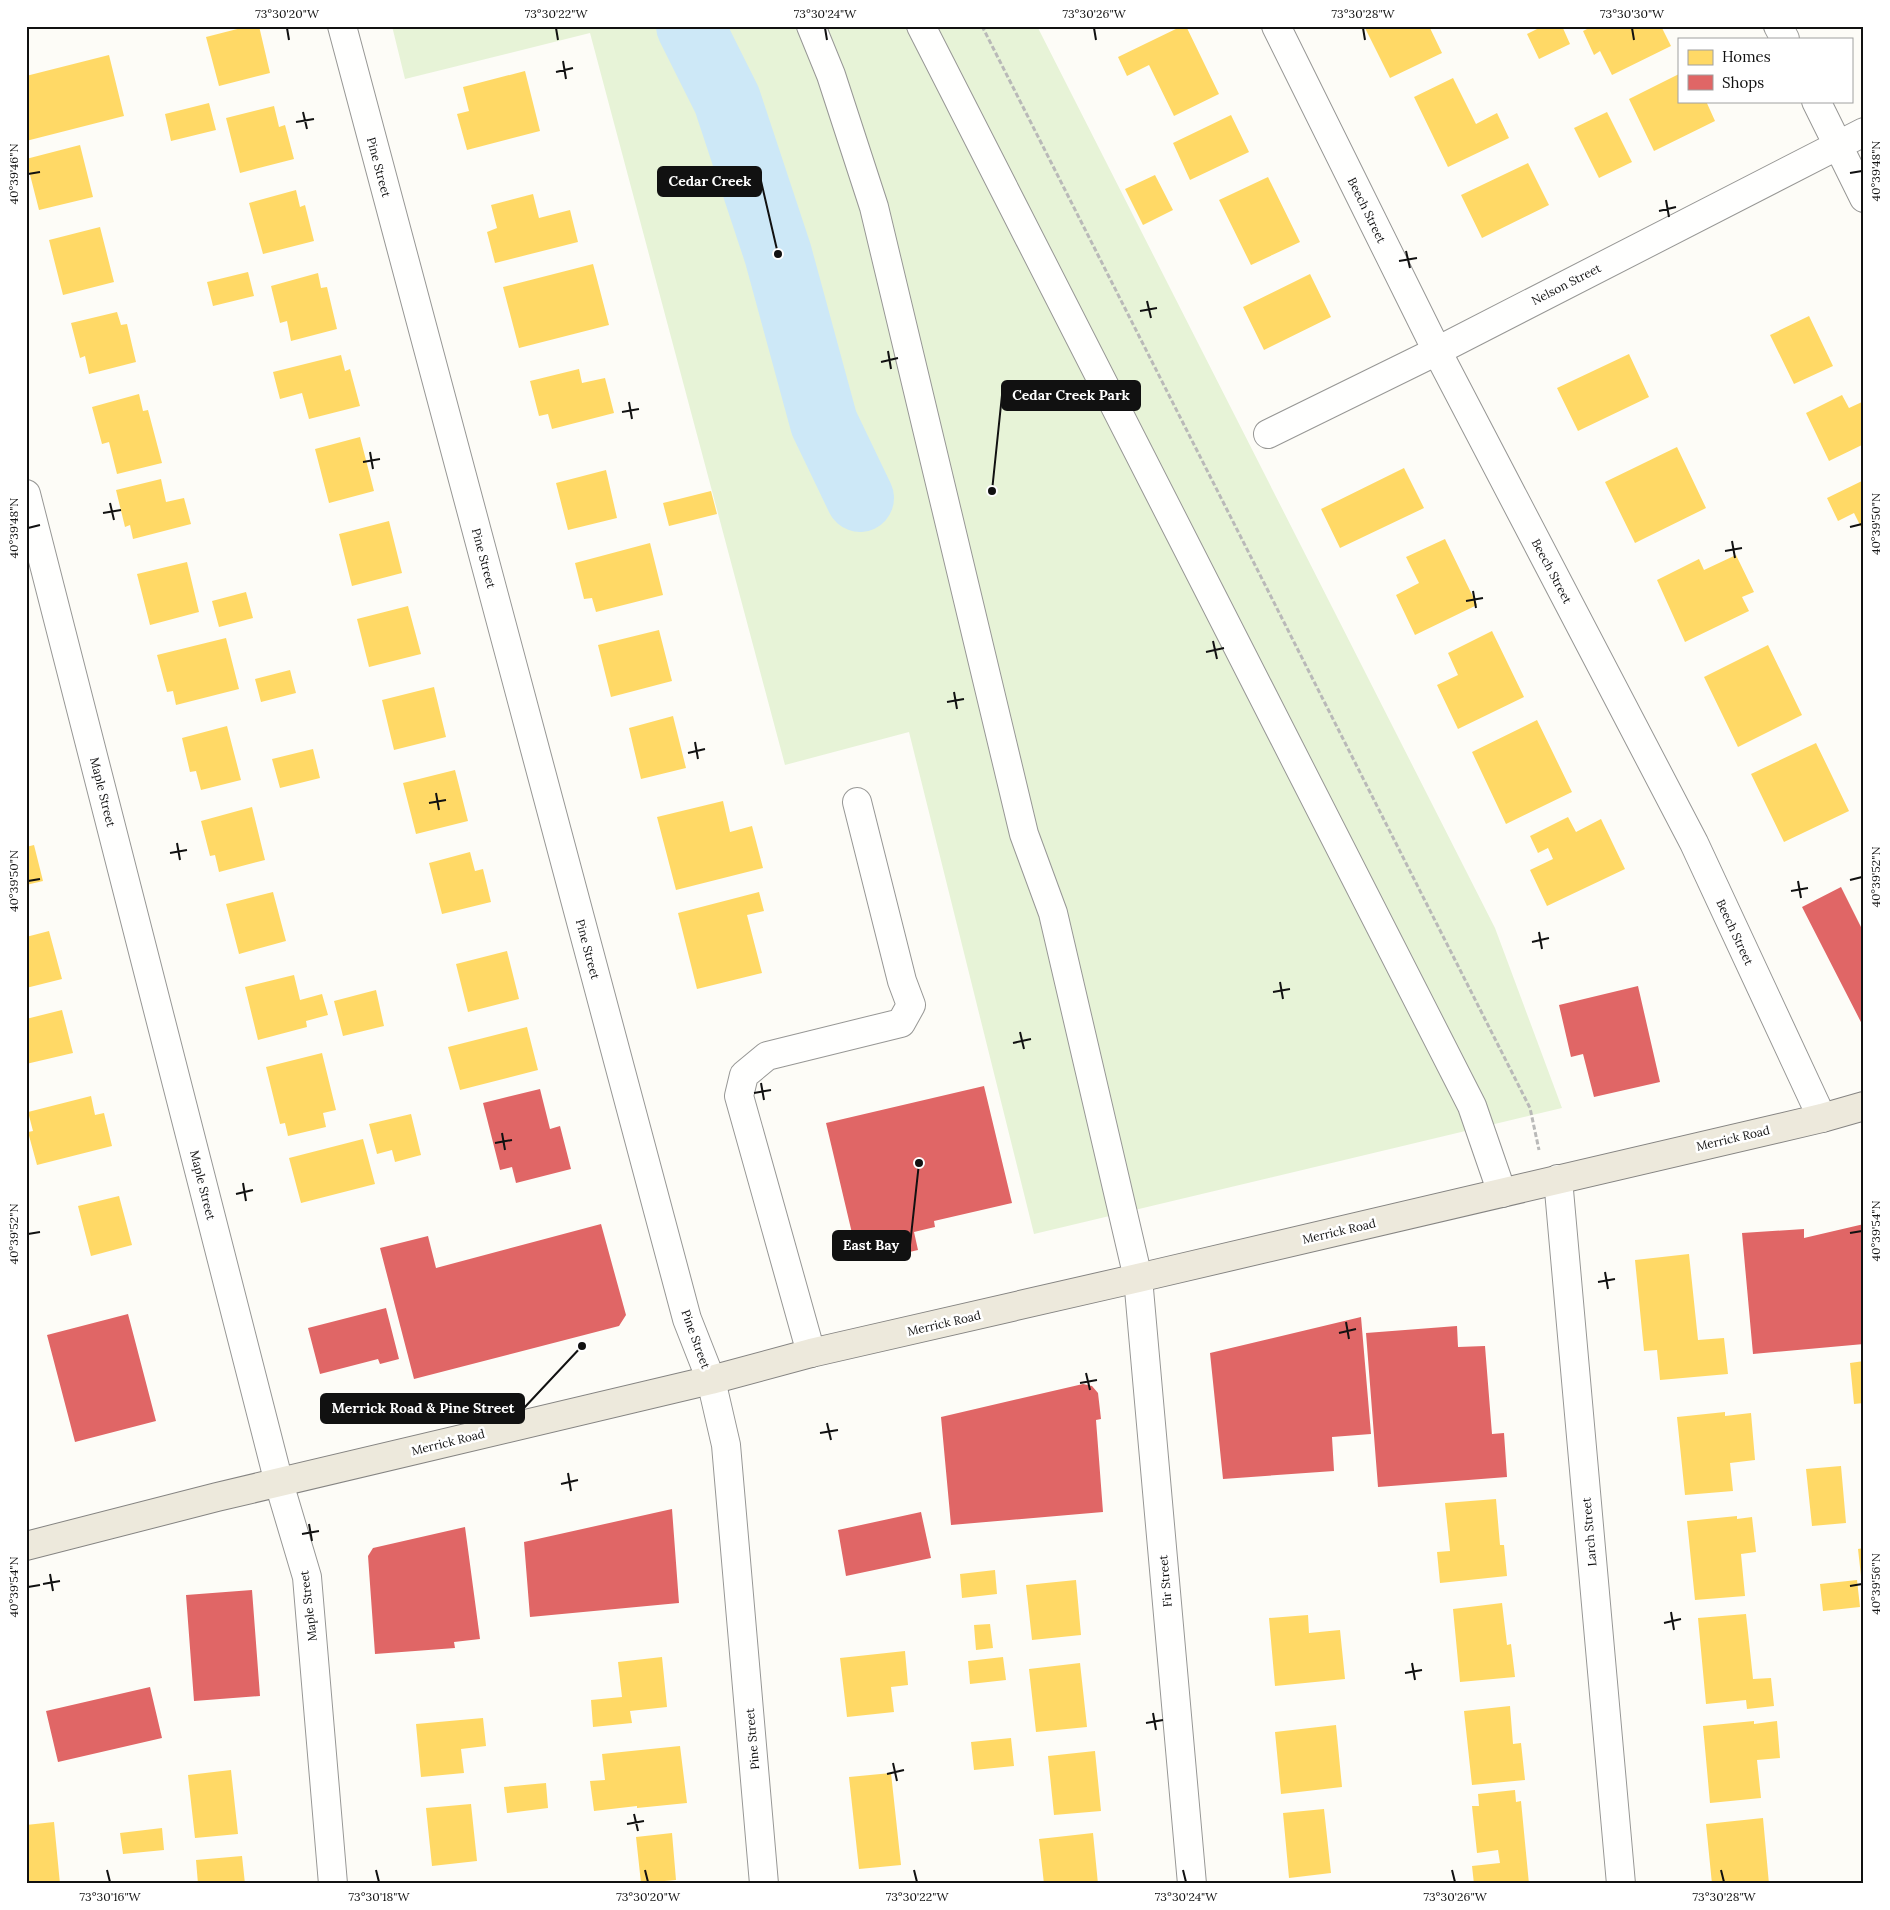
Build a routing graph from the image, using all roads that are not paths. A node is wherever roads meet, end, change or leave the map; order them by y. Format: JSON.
{"nodes":[{"id":1,"x":342,"y":26,"type":"edge"},
{"id":2,"x":811,"y":26,"type":"edge"},
{"id":3,"x":921,"y":26,"type":"edge"},
{"id":4,"x":1276,"y":26,"type":"edge"},
{"id":5,"x":1778,"y":26,"type":"edge"},
{"id":6,"x":1784,"y":38,"type":"edge"},
{"id":7,"x":1816,"y":102,"type":"edge"},
{"id":8,"x":1864,"y":132,"type":"edge"},
{"id":9,"x":1837,"y":144,"type":"junction"},
{"id":10,"x":1864,"y":198,"type":"edge"},
{"id":11,"x":1437,"y":351,"type":"junction"},
{"id":12,"x":1268,"y":434,"type":"dead end"},
{"id":13,"x":26,"y":494,"type":"edge"},
{"id":14,"x":857,"y":802,"type":"dead end"},
{"id":15,"x":1864,"y":1106,"type":"edge"},
{"id":16,"x":1822,"y":1118,"type":"junction"},
{"id":17,"x":1552,"y":1181,"type":"junction"},
{"id":18,"x":1502,"y":1193,"type":"junction"},
{"id":19,"x":1138,"y":1278,"type":"junction"},
{"id":20,"x":811,"y":1353,"type":"junction"},
{"id":21,"x":711,"y":1380,"type":"junction"},
{"id":22,"x":279,"y":1483,"type":"junction"},
{"id":23,"x":26,"y":1546,"type":"edge"},
{"id":24,"x":333,"y":1884,"type":"edge"},
{"id":25,"x":764,"y":1884,"type":"edge"},
{"id":26,"x":1192,"y":1884,"type":"edge"},
{"id":27,"x":1621,"y":1884,"type":"edge"}],
"edges":[{"from":1,"to":21,"type":"street","name":"Pine Street"},
{"from":2,"to":19,"type":"street","name":"Fir Street"},
{"from":3,"to":18,"type":"street"},
{"from":4,"to":11,"type":"street","name":"Beech Street"},
{"from":5,"to":6,"type":"street"},
{"from":7,"to":9,"type":"street"},
{"from":8,"to":9,"type":"street","name":"Nelson Street"},
{"from":9,"to":10,"type":"street"},
{"from":9,"to":11,"type":"street","name":"Nelson Street"},
{"from":11,"to":12,"type":"street","name":"Nelson Street"},
{"from":11,"to":16,"type":"street","name":"Beech Street"},
{"from":13,"to":22,"type":"street","name":"Maple Street"},
{"from":14,"to":20,"type":"street"},
{"from":15,"to":16,"type":"main road","name":"Merrick Road"},
{"from":16,"to":17,"type":"main road","name":"Merrick Road"},
{"from":17,"to":18,"type":"main road","name":"Merrick Road"},
{"from":17,"to":27,"type":"street","name":"Larch Street"},
{"from":18,"to":19,"type":"main road","name":"Merrick Road"},
{"from":19,"to":20,"type":"main road","name":"Merrick Road"},
{"from":19,"to":26,"type":"street","name":"Fir Street"},
{"from":20,"to":21,"type":"main road","name":"Merrick Road"},
{"from":21,"to":22,"type":"main road","name":"Merrick Road"},
{"from":21,"to":25,"type":"street","name":"Pine Street"},
{"from":22,"to":23,"type":"main road","name":"Merrick Road"},
{"from":22,"to":24,"type":"street","name":"Maple Street"}]}
